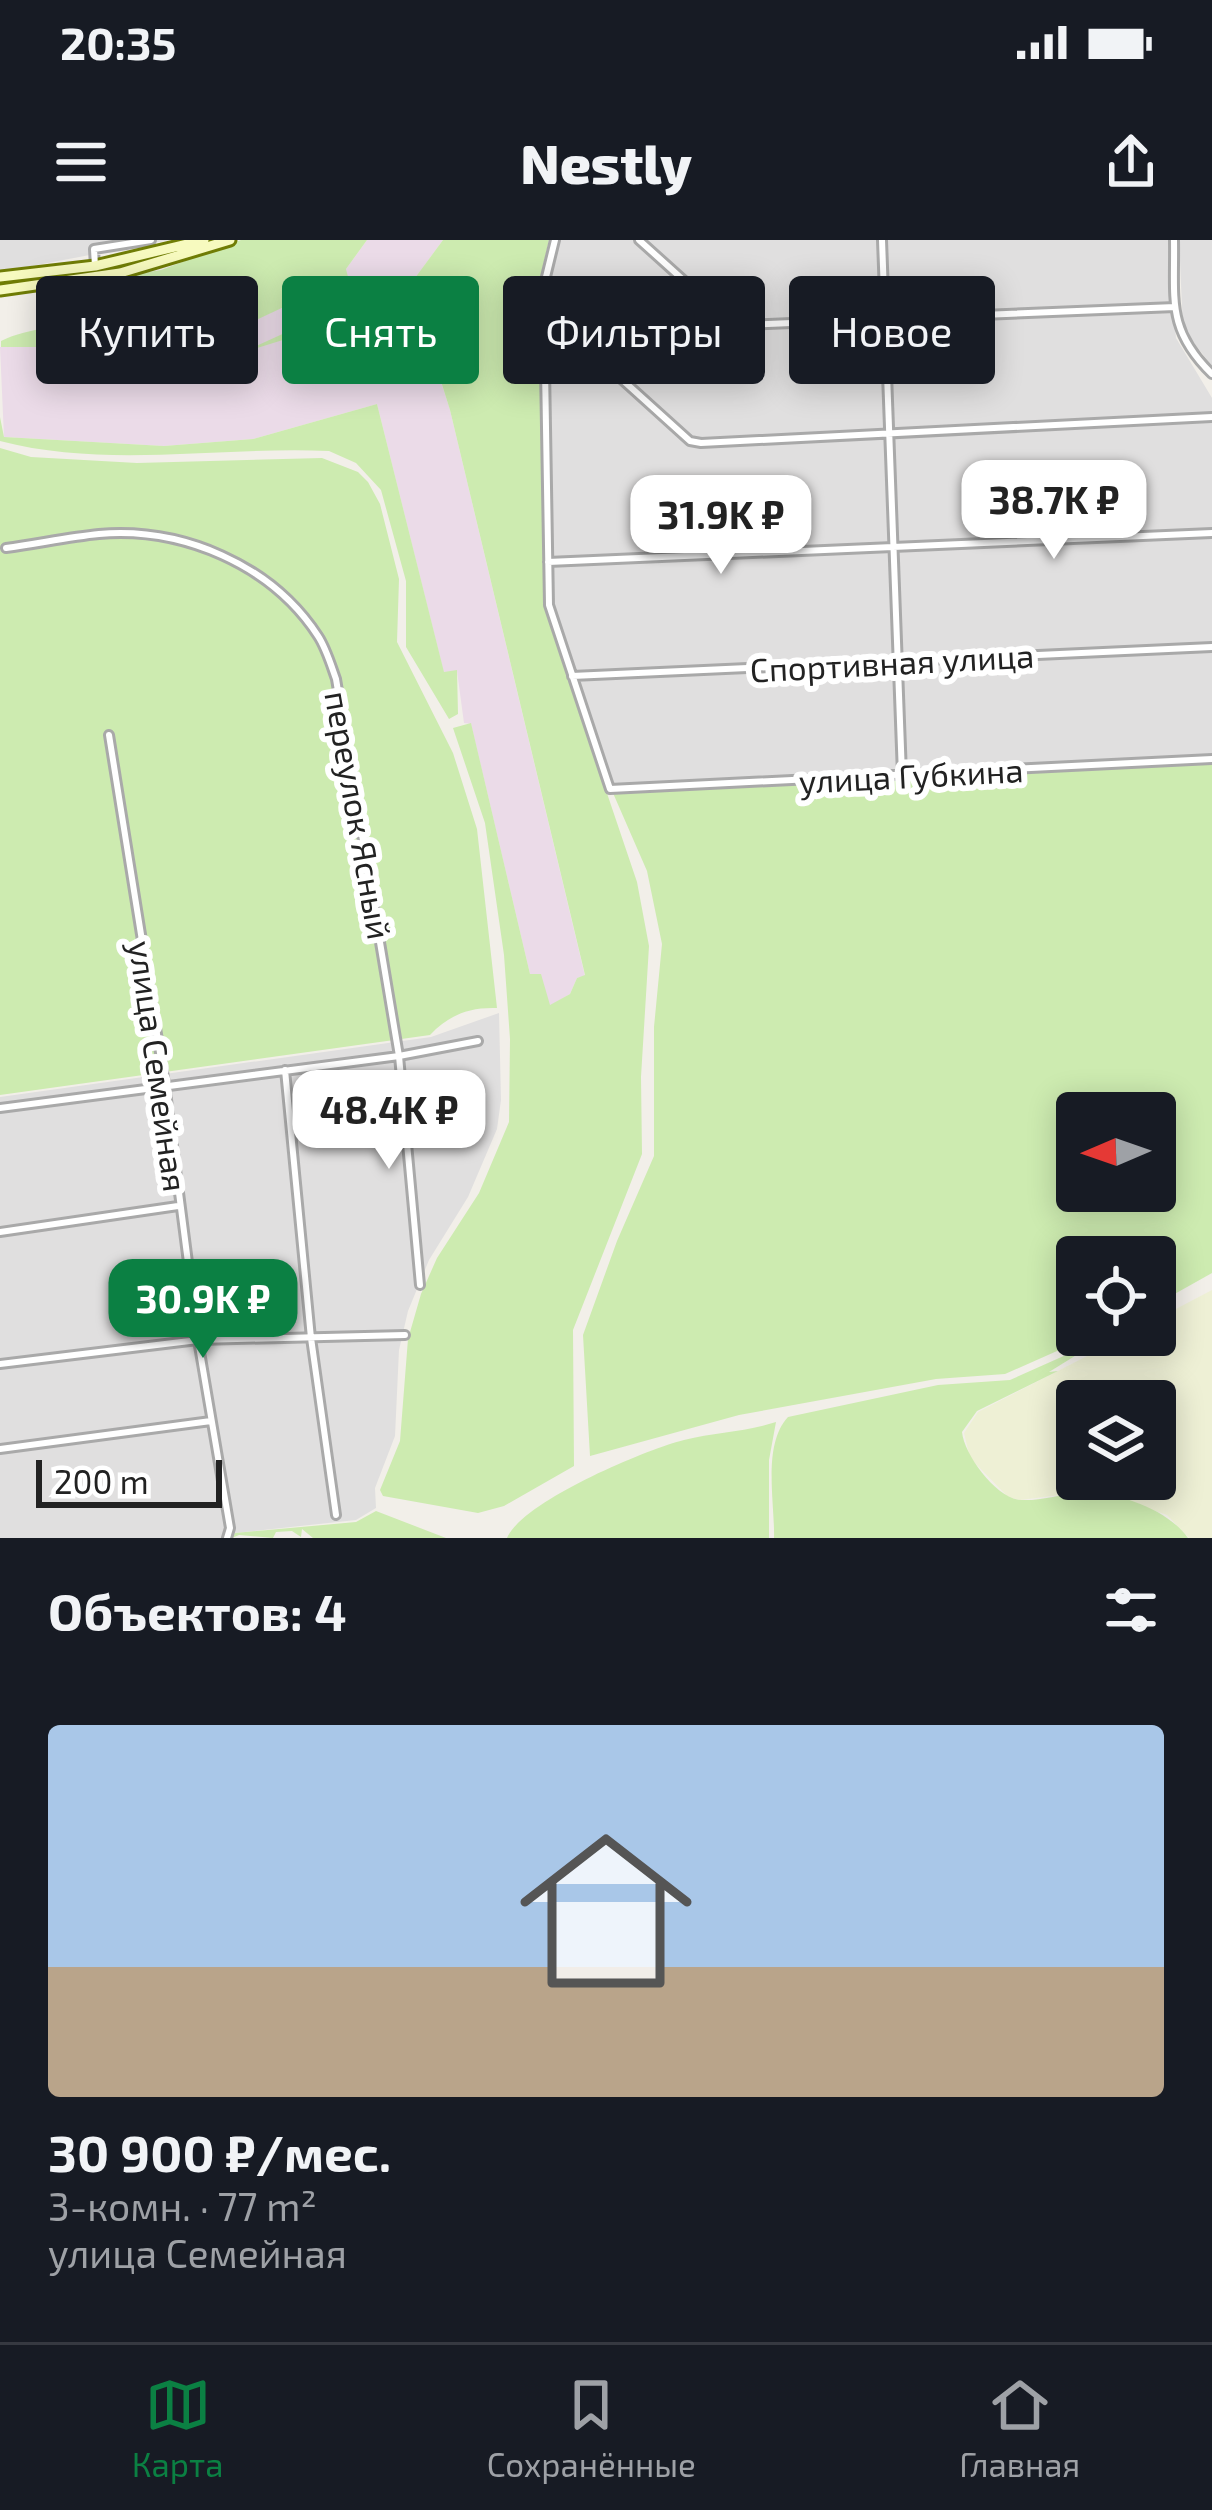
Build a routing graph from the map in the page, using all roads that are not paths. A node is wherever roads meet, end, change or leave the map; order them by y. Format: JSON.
{"nodes":[{"id":1,"x":151,"y":240,"type":"edge"},
{"id":2,"x":204,"y":240,"type":"edge"},
{"id":3,"x":230,"y":240,"type":"edge"},
{"id":4,"x":555,"y":240,"type":"edge"},
{"id":5,"x":639,"y":240,"type":"edge"},
{"id":6,"x":882,"y":240,"type":"edge"},
{"id":7,"x":1174,"y":240,"type":"edge"},
{"id":8,"x":111,"y":243,"type":"edge"},
{"id":9,"x":95,"y":266,"type":"junction"},
{"id":10,"x":549,"y":276,"type":"edge"},
{"id":11,"x":884,"y":276,"type":"edge"},
{"id":12,"x":0,"y":277,"type":"edge"},
{"id":13,"x":0,"y":290,"type":"edge"},
{"id":14,"x":1175,"y":307,"type":"junction"},
{"id":15,"x":995,"y":314,"type":"edge"},
{"id":16,"x":789,"y":321,"type":"edge"},
{"id":17,"x":1212,"y":374,"type":"edge"},
{"id":18,"x":545,"y":384,"type":"edge"},
{"id":19,"x":627,"y":384,"type":"edge"},
{"id":20,"x":888,"y":384,"type":"edge"},
{"id":21,"x":1212,"y":417,"type":"edge"},
{"id":22,"x":890,"y":432,"type":"junction"},
{"id":23,"x":1212,"y":532,"type":"edge"},
{"id":24,"x":6,"y":548,"type":"dead end"},
{"id":25,"x":893,"y":549,"type":"junction"},
{"id":26,"x":548,"y":562,"type":"junction"},
{"id":27,"x":1212,"y":647,"type":"edge"},
{"id":28,"x":898,"y":662,"type":"junction"},
{"id":29,"x":572,"y":676,"type":"junction"},
{"id":30,"x":110,"y":735,"type":"dead end"},
{"id":31,"x":1212,"y":759,"type":"edge"},
{"id":32,"x":902,"y":775,"type":"junction"},
{"id":33,"x":478,"y":1041,"type":"dead end"},
{"id":34,"x":399,"y":1056,"type":"junction"},
{"id":35,"x":285,"y":1070,"type":"junction"},
{"id":36,"x":165,"y":1084,"type":"junction"},
{"id":37,"x":0,"y":1108,"type":"edge"},
{"id":38,"x":178,"y":1205,"type":"junction"},
{"id":39,"x":0,"y":1232,"type":"edge"},
{"id":40,"x":420,"y":1285,"type":"dead end"},
{"id":41,"x":405,"y":1335,"type":"dead end"},
{"id":42,"x":311,"y":1338,"type":"junction"},
{"id":43,"x":198,"y":1340,"type":"junction"},
{"id":44,"x":0,"y":1364,"type":"edge"},
{"id":45,"x":212,"y":1421,"type":"junction"},
{"id":46,"x":0,"y":1449,"type":"edge"},
{"id":47,"x":336,"y":1515,"type":"dead end"},
{"id":48,"x":226,"y":1538,"type":"edge"}],
"edges":[{"from":1,"to":8,"type":"street"},
{"from":2,"to":9,"type":"main road"},
{"from":3,"to":13,"type":"main road"},
{"from":4,"to":10,"type":"street"},
{"from":5,"to":16,"type":"street"},
{"from":6,"to":11,"type":"street"},
{"from":7,"to":14,"type":"street"},
{"from":8,"to":9,"type":"street"},
{"from":9,"to":12,"type":"main road"},
{"from":14,"to":15,"type":"street"},
{"from":14,"to":17,"type":"street"},
{"from":18,"to":26,"type":"street"},
{"from":19,"to":22,"type":"street"},
{"from":20,"to":22,"type":"street"},
{"from":21,"to":22,"type":"street"},
{"from":22,"to":25,"type":"street"},
{"from":23,"to":25,"type":"street"},
{"from":24,"to":34,"type":"street","name":"переулок Ясный"},
{"from":25,"to":26,"type":"street"},
{"from":25,"to":28,"type":"street"},
{"from":26,"to":29,"type":"street"},
{"from":27,"to":28,"type":"street","name":"Спортивная улица"},
{"from":28,"to":29,"type":"street","name":"Спортивная улица"},
{"from":28,"to":32,"type":"street"},
{"from":29,"to":32,"type":"street","name":"улица Губкина"},
{"from":30,"to":36,"type":"street","name":"улица Семейная"},
{"from":31,"to":32,"type":"street","name":"улица Губкина"},
{"from":33,"to":34,"type":"street"},
{"from":34,"to":35,"type":"street"},
{"from":34,"to":40,"type":"street","name":"переулок Ясный"},
{"from":35,"to":36,"type":"street"},
{"from":35,"to":42,"type":"street"},
{"from":36,"to":37,"type":"street"},
{"from":36,"to":38,"type":"street","name":"улица Семейная"},
{"from":38,"to":39,"type":"street"},
{"from":38,"to":43,"type":"street","name":"улица Семейная"},
{"from":41,"to":42,"type":"street"},
{"from":42,"to":43,"type":"street"},
{"from":42,"to":47,"type":"street"},
{"from":43,"to":44,"type":"street"},
{"from":43,"to":45,"type":"street","name":"улица Семейная"},
{"from":45,"to":46,"type":"street"},
{"from":45,"to":48,"type":"street","name":"улица Семейная"}]}
